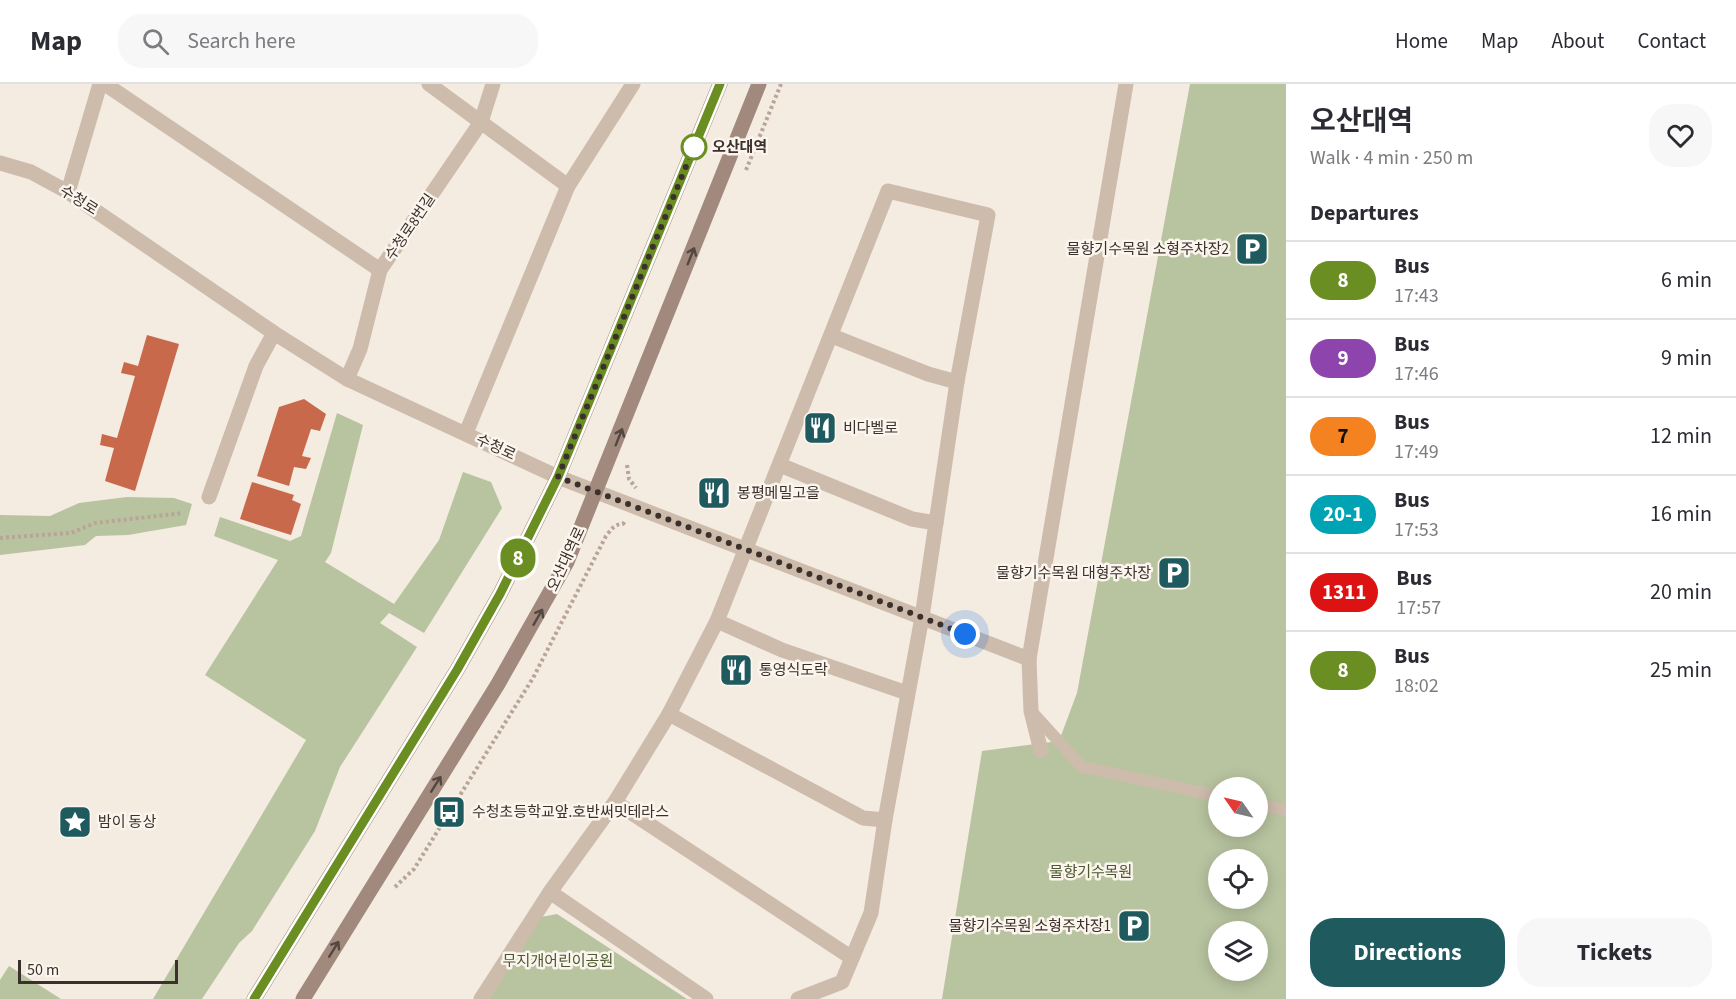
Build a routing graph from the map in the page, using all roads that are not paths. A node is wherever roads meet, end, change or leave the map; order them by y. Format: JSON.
{"nodes":[{"id":1,"x":100,"y":84,"type":"edge"},
{"id":2,"x":105,"y":84,"type":"edge"},
{"id":3,"x":429,"y":84,"type":"edge"},
{"id":4,"x":493,"y":84,"type":"edge"},
{"id":5,"x":633,"y":84,"type":"edge"},
{"id":6,"x":720,"y":84,"type":"edge"},
{"id":7,"x":759,"y":84,"type":"edge"},
{"id":8,"x":1126,"y":84,"type":"edge"},
{"id":9,"x":481,"y":122,"type":"junction"},
{"id":10,"x":0,"y":163,"type":"edge"},
{"id":11,"x":568,"y":186,"type":"junction"},
{"id":12,"x":68,"y":192,"type":"junction"},
{"id":13,"x":380,"y":270,"type":"junction"},
{"id":14,"x":274,"y":333,"type":"junction"},
{"id":15,"x":832,"y":336,"type":"junction"},
{"id":16,"x":347,"y":379,"type":"junction"},
{"id":17,"x":957,"y":382,"type":"junction"},
{"id":18,"x":466,"y":433,"type":"junction"},
{"id":19,"x":780,"y":465,"type":"junction"},
{"id":20,"x":558,"y":477,"type":"junction"},
{"id":21,"x":597,"y":491,"type":"junction"},
{"id":22,"x":209,"y":497,"type":"dead end"},
{"id":23,"x":936,"y":524,"type":"junction"},
{"id":24,"x":745,"y":549,"type":"junction"},
{"id":25,"x":922,"y":617,"type":"junction"},
{"id":26,"x":717,"y":621,"type":"junction"},
{"id":27,"x":1029,"y":659,"type":"junction"},
{"id":28,"x":907,"y":693,"type":"junction"},
{"id":29,"x":1031,"y":711,"type":"junction"},
{"id":30,"x":669,"y":714,"type":"junction"},
{"id":31,"x":1041,"y":751,"type":"dead end"},
{"id":32,"x":1208,"y":794,"type":"edge"},
{"id":33,"x":615,"y":801,"type":"junction"},
{"id":34,"x":1268,"y":806,"type":"edge"},
{"id":35,"x":1286,"y":810,"type":"edge"},
{"id":36,"x":885,"y":820,"type":"junction"},
{"id":37,"x":550,"y":892,"type":"junction"},
{"id":38,"x":852,"y":958,"type":"junction"},
{"id":39,"x":254,"y":999,"type":"edge"},
{"id":40,"x":303,"y":999,"type":"edge"},
{"id":41,"x":481,"y":999,"type":"edge"},
{"id":42,"x":706,"y":999,"type":"edge"},
{"id":43,"x":798,"y":999,"type":"edge"}],
"edges":[{"from":1,"to":12,"type":"street"},
{"from":2,"to":13,"type":"street"},
{"from":3,"to":9,"type":"street"},
{"from":4,"to":9,"type":"street","name":"수청로8번길"},
{"from":5,"to":11,"type":"street"},
{"from":6,"to":20,"type":"main road"},
{"from":21,"to":7,"type":"main road","name":"오산대역로","one_way":true},
{"from":8,"to":27,"type":"street"},
{"from":9,"to":11,"type":"street"},
{"from":9,"to":13,"type":"street","name":"수청로8번길"},
{"from":10,"to":12,"type":"street","name":"수청로"},
{"from":11,"to":18,"type":"street"},
{"from":12,"to":14,"type":"street","name":"수청로"},
{"from":13,"to":16,"type":"street","name":"수청로8번길"},
{"from":14,"to":16,"type":"street","name":"수청로"},
{"from":14,"to":22,"type":"street"},
{"from":15,"to":17,"type":"street"},
{"from":15,"to":17,"type":"street"},
{"from":15,"to":19,"type":"street"},
{"from":16,"to":18,"type":"street","name":"수청로"},
{"from":17,"to":23,"type":"street"},
{"from":18,"to":20,"type":"street","name":"수청로"},
{"from":19,"to":23,"type":"street"},
{"from":19,"to":24,"type":"street"},
{"from":20,"to":21,"type":"street","name":"수청로"},
{"from":20,"to":39,"type":"main road"},
{"from":21,"to":24,"type":"street","name":"수청로"},
{"from":40,"to":21,"type":"main road","name":"오산대역로","one_way":true},
{"from":23,"to":25,"type":"street"},
{"from":24,"to":25,"type":"street","name":"수청로"},
{"from":24,"to":26,"type":"street"},
{"from":25,"to":27,"type":"street","name":"수청로"},
{"from":25,"to":28,"type":"street"},
{"from":26,"to":28,"type":"street"},
{"from":26,"to":30,"type":"street"},
{"from":27,"to":29,"type":"street"},
{"from":28,"to":36,"type":"street"},
{"from":29,"to":31,"type":"street"},
{"from":29,"to":32,"type":"lane"},
{"from":30,"to":33,"type":"street"},
{"from":30,"to":36,"type":"street"},
{"from":33,"to":37,"type":"street"},
{"from":33,"to":38,"type":"street"},
{"from":34,"to":35,"type":"lane"},
{"from":36,"to":38,"type":"street"},
{"from":37,"to":41,"type":"street"},
{"from":37,"to":42,"type":"street"},
{"from":38,"to":43,"type":"street"}]}
